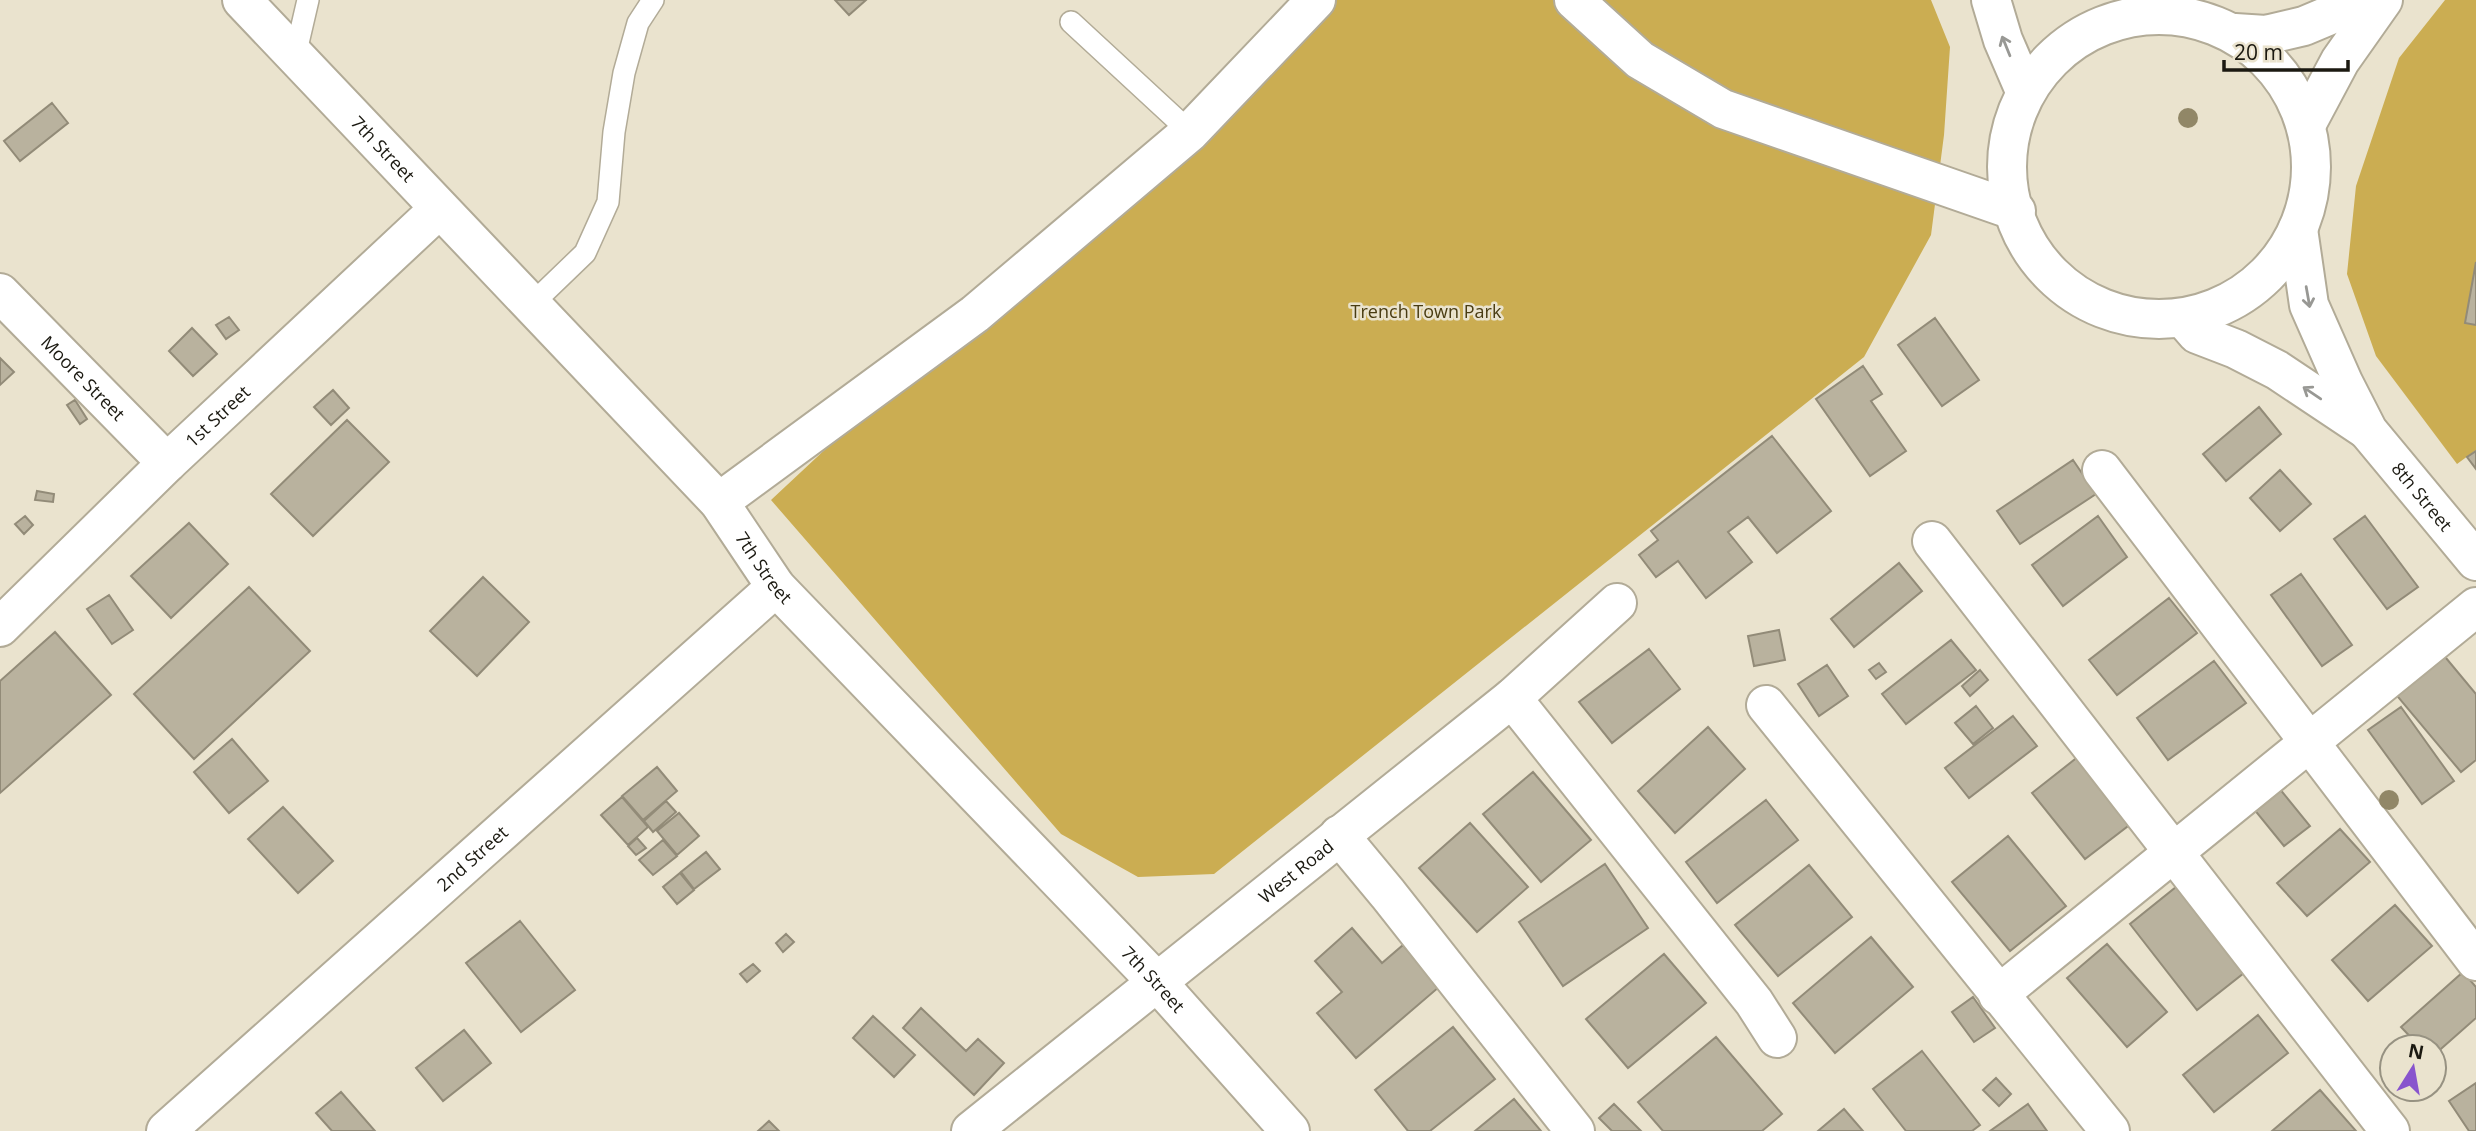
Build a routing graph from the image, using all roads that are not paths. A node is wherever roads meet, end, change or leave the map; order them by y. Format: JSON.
{"nodes":[{"id":1,"x":242,"y":0,"type":"edge"},
{"id":2,"x":308,"y":0,"type":"edge"},
{"id":3,"x":653,"y":0,"type":"edge"},
{"id":4,"x":1316,"y":0,"type":"edge"},
{"id":5,"x":1574,"y":0,"type":"edge"},
{"id":6,"x":1991,"y":0,"type":"edge"},
{"id":7,"x":2366,"y":0,"type":"edge"},
{"id":8,"x":2383,"y":0,"type":"edge"},
{"id":9,"x":2113,"y":7,"type":"edge"},
{"id":10,"x":1071,"y":22,"type":"dead end"},
{"id":11,"x":2235,"y":33,"type":"junction"},
{"id":12,"x":295,"y":56,"type":"junction"},
{"id":13,"x":2025,"y":91,"type":"junction"},
{"id":14,"x":2307,"y":123,"type":"junction"},
{"id":15,"x":1190,"y":132,"type":"junction"},
{"id":16,"x":439,"y":209,"type":"junction"},
{"id":17,"x":2015,"y":211,"type":"junction"},
{"id":18,"x":2298,"y":229,"type":"junction"},
{"id":19,"x":0,"y":293,"type":"edge"},
{"id":20,"x":531,"y":305,"type":"junction"},
{"id":21,"x":2184,"y":319,"type":"junction"},
{"id":22,"x":2368,"y":431,"type":"junction"},
{"id":23,"x":167,"y":463,"type":"junction"},
{"id":24,"x":2102,"y":470,"type":"dead end"},
{"id":25,"x":719,"y":502,"type":"junction"},
{"id":26,"x":1932,"y":541,"type":"dead end"},
{"id":27,"x":2476,"y":561,"type":"edge"},
{"id":28,"x":776,"y":587,"type":"junction"},
{"id":29,"x":1617,"y":603,"type":"dead end"},
{"id":30,"x":2476,"y":607,"type":"edge"},
{"id":31,"x":0,"y":626,"type":"edge"},
{"id":32,"x":1512,"y":698,"type":"junction"},
{"id":33,"x":1766,"y":705,"type":"dead end"},
{"id":34,"x":2309,"y":743,"type":"junction"},
{"id":35,"x":1339,"y":835,"type":"junction"},
{"id":36,"x":2173,"y":853,"type":"junction"},
{"id":37,"x":2476,"y":961,"type":"edge"},
{"id":38,"x":1157,"y":982,"type":"junction"},
{"id":39,"x":1998,"y":995,"type":"junction"},
{"id":40,"x":1777,"y":1038,"type":"dead end"},
{"id":41,"x":166,"y":1131,"type":"edge"},
{"id":42,"x":971,"y":1131,"type":"edge"},
{"id":43,"x":1290,"y":1131,"type":"edge"},
{"id":44,"x":1575,"y":1131,"type":"edge"},
{"id":45,"x":2110,"y":1131,"type":"edge"},
{"id":46,"x":2390,"y":1131,"type":"edge"}],
"edges":[{"from":1,"to":12,"type":"street","name":"7th Street"},
{"from":2,"to":12,"type":"lane"},
{"from":3,"to":20,"type":"lane"},
{"from":4,"to":15,"type":"street"},
{"from":5,"to":17,"type":"street"},
{"from":13,"to":6,"type":"street","one_way":true},
{"from":7,"to":11,"type":"street"},
{"from":8,"to":14,"type":"street"},
{"from":9,"to":11,"type":"street"},
{"from":9,"to":13,"type":"street"},
{"from":10,"to":15,"type":"lane"},
{"from":11,"to":14,"type":"street"},
{"from":12,"to":16,"type":"street","name":"7th Street"},
{"from":13,"to":17,"type":"street"},
{"from":14,"to":18,"type":"street"},
{"from":15,"to":25,"type":"street"},
{"from":16,"to":20,"type":"street","name":"7th Street"},
{"from":16,"to":23,"type":"street","name":"1st Street"},
{"from":17,"to":21,"type":"street"},
{"from":18,"to":21,"type":"street"},
{"from":18,"to":22,"type":"street","one_way":true},
{"from":19,"to":23,"type":"street","name":"Moore Street"},
{"from":20,"to":25,"type":"street","name":"7th Street"},
{"from":22,"to":21,"type":"street","one_way":true},
{"from":22,"to":27,"type":"street","name":"8th Street"},
{"from":23,"to":31,"type":"street","name":"1st Street"},
{"from":24,"to":34,"type":"street"},
{"from":25,"to":28,"type":"street","name":"7th Street"},
{"from":26,"to":36,"type":"street"},
{"from":28,"to":38,"type":"street","name":"7th Street"},
{"from":28,"to":41,"type":"street","name":"2nd Street"},
{"from":29,"to":32,"type":"street","name":"West Road"},
{"from":30,"to":34,"type":"street"},
{"from":32,"to":35,"type":"street","name":"West Road"},
{"from":32,"to":40,"type":"street"},
{"from":33,"to":39,"type":"street"},
{"from":34,"to":36,"type":"street"},
{"from":34,"to":37,"type":"street"},
{"from":35,"to":38,"type":"street","name":"West Road"},
{"from":35,"to":44,"type":"street"},
{"from":36,"to":39,"type":"street"},
{"from":36,"to":46,"type":"street"},
{"from":38,"to":42,"type":"street","name":"West Road"},
{"from":38,"to":43,"type":"street","name":"7th Street"},
{"from":39,"to":45,"type":"street"}]}
